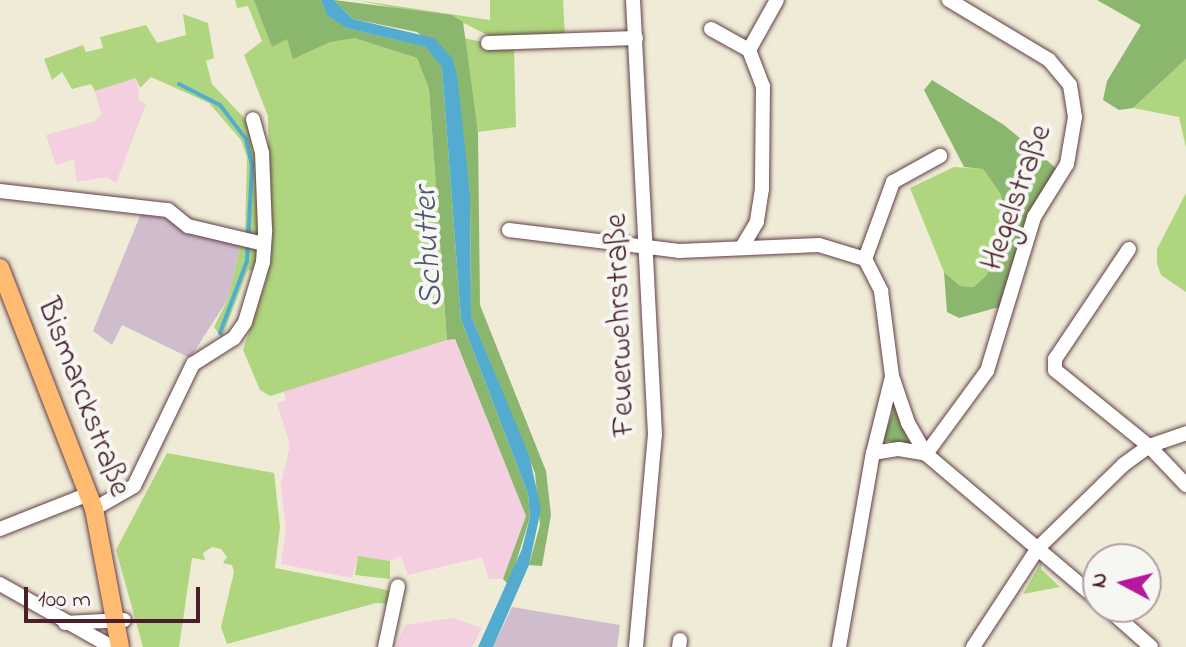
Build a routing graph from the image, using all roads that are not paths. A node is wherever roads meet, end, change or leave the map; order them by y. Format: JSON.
{"nodes":[{"id":1,"x":633,"y":0,"type":"edge"},
{"id":2,"x":777,"y":0,"type":"edge"},
{"id":3,"x":949,"y":0,"type":"edge"},
{"id":4,"x":711,"y":29,"type":"dead end"},
{"id":5,"x":636,"y":38,"type":"junction"},
{"id":6,"x":488,"y":43,"type":"dead end"},
{"id":7,"x":749,"y":50,"type":"junction"},
{"id":8,"x":253,"y":119,"type":"dead end"},
{"id":9,"x":940,"y":156,"type":"dead end"},
{"id":10,"x":0,"y":191,"type":"edge"},
{"id":11,"x":757,"y":222,"type":"junction"},
{"id":12,"x":509,"y":230,"type":"dead end"},
{"id":13,"x":260,"y":243,"type":"junction"},
{"id":14,"x":764,"y":245,"type":"junction"},
{"id":15,"x":742,"y":247,"type":"junction"},
{"id":16,"x":649,"y":248,"type":"junction"},
{"id":17,"x":1129,"y":249,"type":"dead end"},
{"id":18,"x":865,"y":259,"type":"junction"},
{"id":19,"x":0,"y":268,"type":"edge"},
{"id":20,"x":892,"y":376,"type":"junction"},
{"id":21,"x":1186,"y":433,"type":"edge"},
{"id":22,"x":1149,"y":446,"type":"junction"},
{"id":23,"x":873,"y":453,"type":"junction"},
{"id":24,"x":926,"y":454,"type":"junction"},
{"id":25,"x":1186,"y":485,"type":"edge"},
{"id":26,"x":92,"y":502,"type":"junction"},
{"id":27,"x":0,"y":529,"type":"edge"},
{"id":28,"x":1038,"y":548,"type":"junction"},
{"id":29,"x":0,"y":584,"type":"edge"},
{"id":30,"x":398,"y":586,"type":"dead end"},
{"id":31,"x":1082,"y":586,"type":"edge"},
{"id":32,"x":65,"y":623,"type":"junction"},
{"id":33,"x":1124,"y":623,"type":"edge"},
{"id":34,"x":116,"y":633,"type":"edge"},
{"id":35,"x":132,"y":647,"type":"edge"},
{"id":36,"x":385,"y":647,"type":"edge"},
{"id":37,"x":636,"y":647,"type":"edge"},
{"id":38,"x":839,"y":647,"type":"edge"},
{"id":39,"x":973,"y":647,"type":"edge"},
{"id":40,"x":1151,"y":647,"type":"edge"}],
"edges":[{"from":1,"to":5,"type":"street","name":"Feuerwehrstraße"},
{"from":2,"to":7,"type":"street"},
{"from":3,"to":24,"type":"street","name":"Hegelstraße"},
{"from":4,"to":7,"type":"street"},
{"from":5,"to":6,"type":"street"},
{"from":5,"to":16,"type":"street","name":"Feuerwehrstraße"},
{"from":7,"to":11,"type":"street"},
{"from":8,"to":13,"type":"street"},
{"from":9,"to":18,"type":"street"},
{"from":10,"to":13,"type":"street"},
{"from":11,"to":14,"type":"street"},
{"from":11,"to":15,"type":"street"},
{"from":12,"to":16,"type":"street"},
{"from":13,"to":26,"type":"street"},
{"from":14,"to":15,"type":"street"},
{"from":14,"to":18,"type":"street"},
{"from":15,"to":16,"type":"street"},
{"from":16,"to":37,"type":"street","name":"Feuerwehrstraße"},
{"from":17,"to":22,"type":"street"},
{"from":18,"to":20,"type":"street"},
{"from":19,"to":26,"type":"main road","name":"Bismarckstraße"},
{"from":20,"to":23,"type":"street"},
{"from":20,"to":24,"type":"street"},
{"from":21,"to":22,"type":"street"},
{"from":22,"to":25,"type":"street"},
{"from":22,"to":28,"type":"street"},
{"from":23,"to":24,"type":"street"},
{"from":23,"to":38,"type":"street"},
{"from":24,"to":28,"type":"street"},
{"from":26,"to":27,"type":"street"},
{"from":26,"to":34,"type":"main road","name":"Bismarckstraße"},
{"from":28,"to":31,"type":"street"},
{"from":28,"to":39,"type":"street"},
{"from":29,"to":32,"type":"street"},
{"from":30,"to":36,"type":"street"},
{"from":32,"to":34,"type":"street"},
{"from":32,"to":34,"type":"street"},
{"from":33,"to":40,"type":"street"},
{"from":34,"to":35,"type":"main road","name":"Bismarckstraße"}]}
